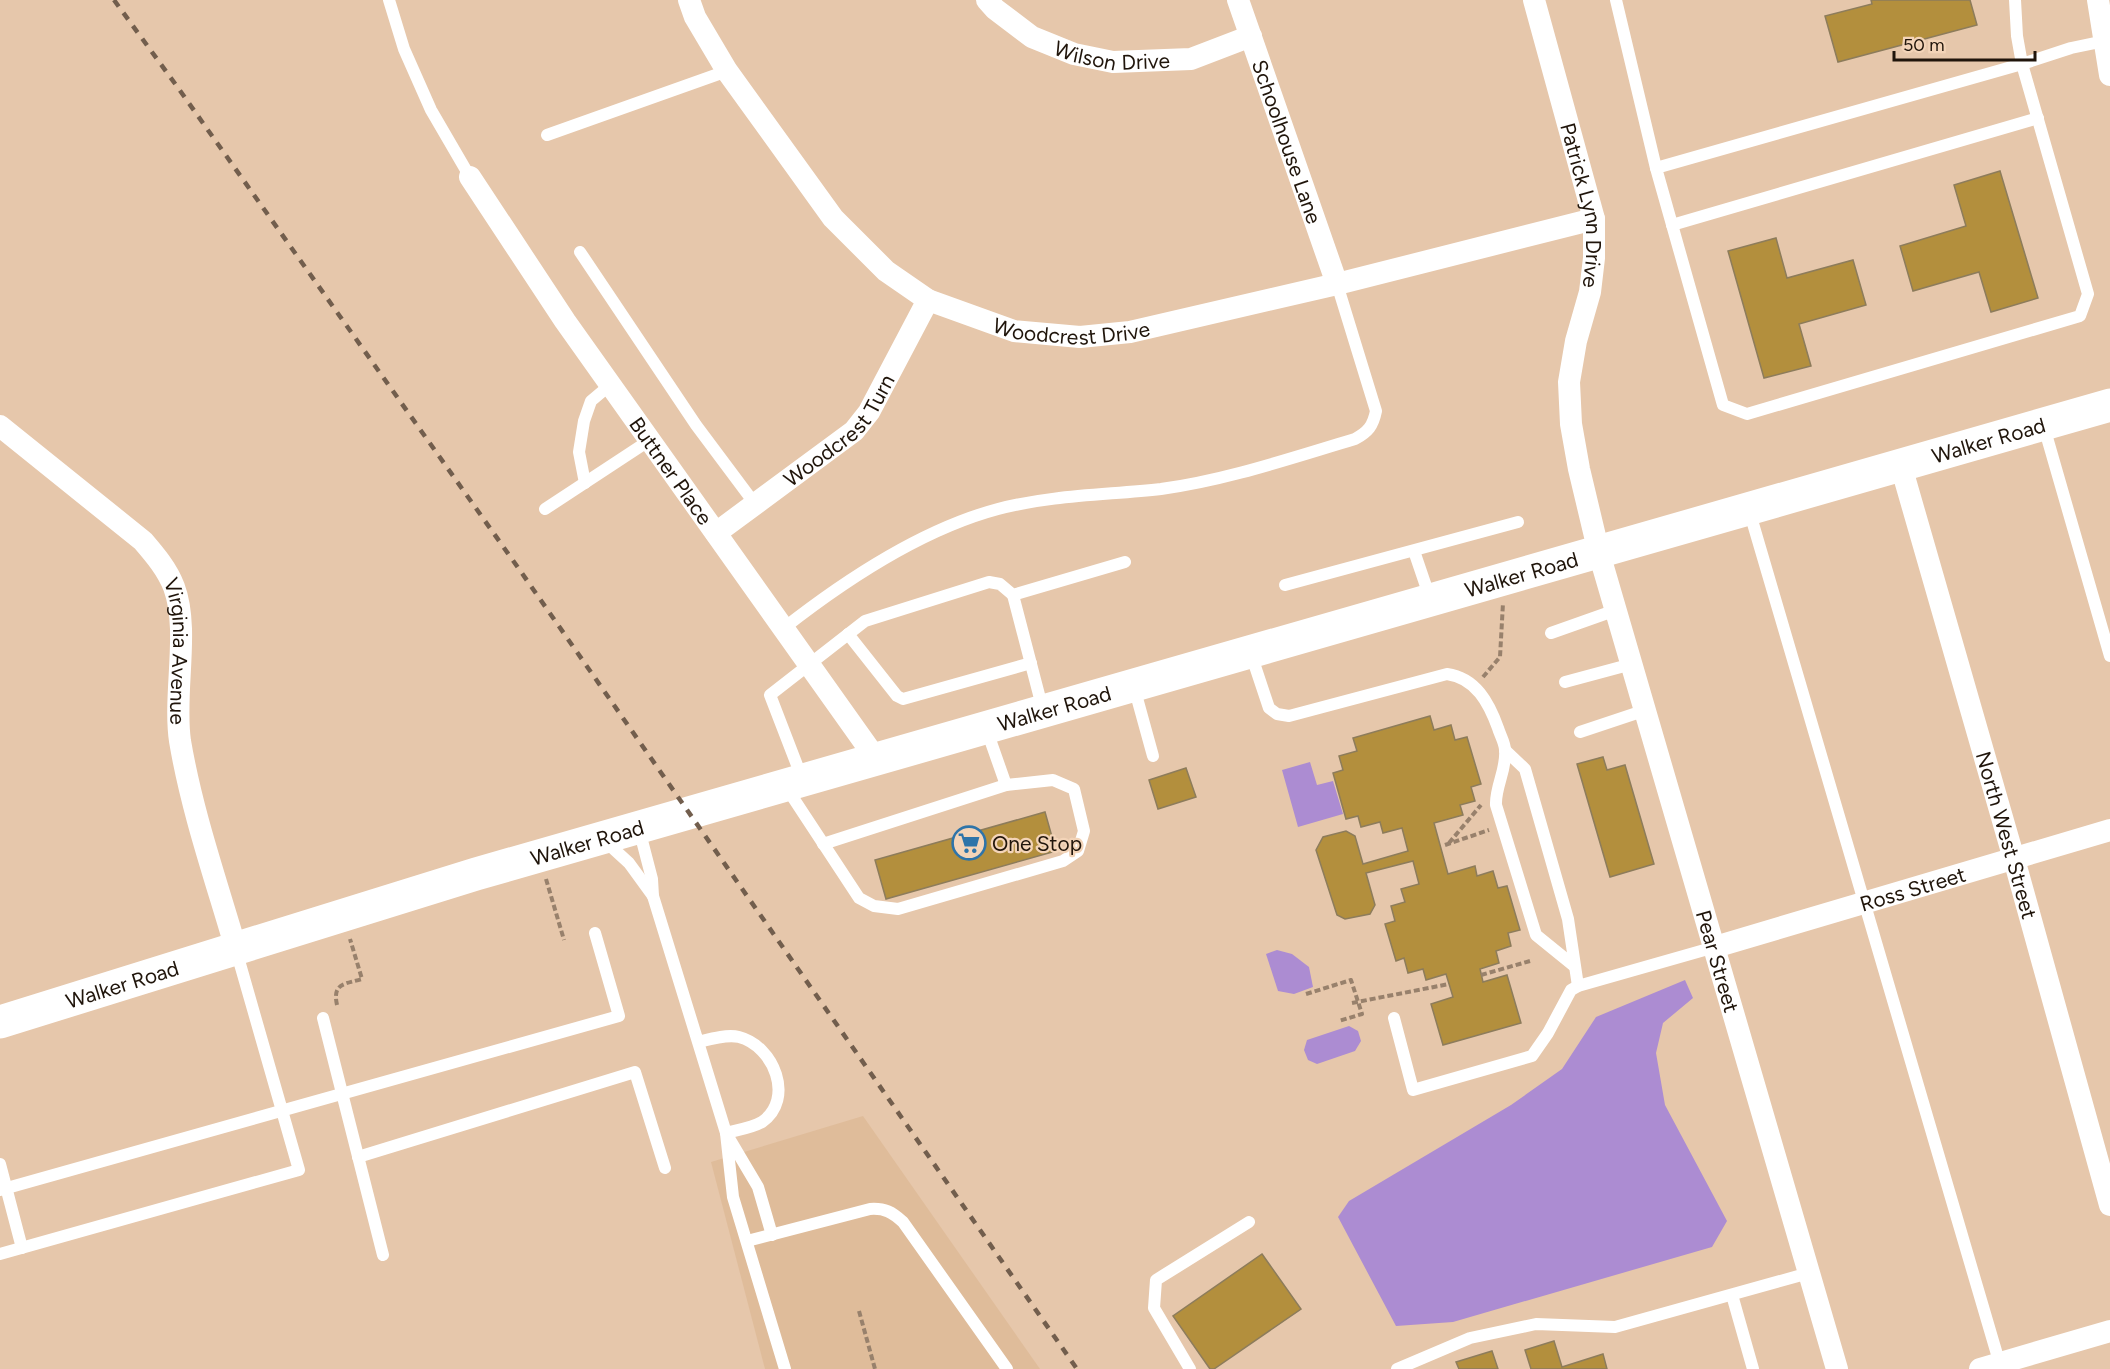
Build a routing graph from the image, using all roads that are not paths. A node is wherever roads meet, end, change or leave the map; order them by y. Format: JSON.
{"nodes":[{"id":1,"x":389,"y":0,"type":"edge"},
{"id":2,"x":689,"y":0,"type":"edge"},
{"id":3,"x":987,"y":0,"type":"edge"},
{"id":4,"x":1238,"y":0,"type":"edge"},
{"id":5,"x":1534,"y":0,"type":"edge"},
{"id":6,"x":1616,"y":0,"type":"edge"},
{"id":7,"x":2015,"y":0,"type":"edge"},
{"id":8,"x":2098,"y":0,"type":"edge"},
{"id":9,"x":1251,"y":36,"type":"junction"},
{"id":10,"x":2107,"y":40,"type":"edge"},
{"id":11,"x":2022,"y":64,"type":"junction"},
{"id":12,"x":727,"y":71,"type":"junction"},
{"id":13,"x":2110,"y":75,"type":"edge"},
{"id":14,"x":2038,"y":118,"type":"junction"},
{"id":15,"x":547,"y":135,"type":"dead end"},
{"id":16,"x":1656,"y":168,"type":"junction"},
{"id":17,"x":470,"y":177,"type":"joint"},
{"id":18,"x":1594,"y":219,"type":"junction"},
{"id":19,"x":1672,"y":225,"type":"junction"},
{"id":20,"x":580,"y":252,"type":"dead end"},
{"id":21,"x":1337,"y":284,"type":"junction"},
{"id":22,"x":928,"y":300,"type":"junction"},
{"id":23,"x":610,"y":385,"type":"junction"},
{"id":24,"x":2110,"y":405,"type":"edge"},
{"id":25,"x":2044,"y":425,"type":"junction"},
{"id":26,"x":0,"y":426,"type":"edge"},
{"id":27,"x":650,"y":440,"type":"junction"},
{"id":28,"x":1901,"y":466,"type":"junction"},
{"id":29,"x":585,"y":483,"type":"junction"},
{"id":30,"x":755,"y":504,"type":"junction"},
{"id":31,"x":545,"y":509,"type":"dead end"},
{"id":32,"x":1749,"y":510,"type":"junction"},
{"id":33,"x":1518,"y":522,"type":"dead end"},
{"id":34,"x":716,"y":533,"type":"junction"},
{"id":35,"x":1414,"y":551,"type":"junction"},
{"id":36,"x":1599,"y":553,"type":"junction"},
{"id":37,"x":1125,"y":562,"type":"dead end"},
{"id":38,"x":1286,"y":585,"type":"dead end"},
{"id":39,"x":1013,"y":596,"type":"junction"},
{"id":40,"x":1431,"y":601,"type":"junction"},
{"id":41,"x":1616,"y":610,"type":"junction"},
{"id":42,"x":784,"y":628,"type":"junction"},
{"id":43,"x":1551,"y":633,"type":"dead end"},
{"id":44,"x":848,"y":634,"type":"junction"},
{"id":45,"x":1251,"y":652,"type":"junction"},
{"id":46,"x":2110,"y":656,"type":"edge"},
{"id":47,"x":1031,"y":663,"type":"junction"},
{"id":48,"x":1632,"y":664,"type":"junction"},
{"id":49,"x":810,"y":665,"type":"junction"},
{"id":50,"x":1565,"y":682,"type":"dead end"},
{"id":51,"x":1134,"y":686,"type":"junction"},
{"id":52,"x":1646,"y":711,"type":"junction"},
{"id":53,"x":1044,"y":712,"type":"junction"},
{"id":54,"x":986,"y":728,"type":"junction"},
{"id":55,"x":1580,"y":732,"type":"dead end"},
{"id":56,"x":1505,"y":750,"type":"junction"},
{"id":57,"x":1153,"y":756,"type":"dead end"},
{"id":58,"x":877,"y":760,"type":"junction"},
{"id":59,"x":794,"y":783,"type":"junction"},
{"id":60,"x":1006,"y":785,"type":"junction"},
{"id":61,"x":639,"y":828,"type":"junction"},
{"id":62,"x":2110,"y":830,"type":"edge"},
{"id":63,"x":602,"y":838,"type":"junction"},
{"id":64,"x":823,"y":844,"type":"junction"},
{"id":65,"x":2014,"y":859,"type":"junction"},
{"id":66,"x":653,"y":896,"type":"junction"},
{"id":67,"x":1866,"y":903,"type":"junction"},
{"id":68,"x":595,"y":933,"type":"dead end"},
{"id":69,"x":1715,"y":947,"type":"junction"},
{"id":70,"x":236,"y":949,"type":"junction"},
{"id":71,"x":1573,"y":965,"type":"junction"},
{"id":72,"x":1578,"y":986,"type":"junction"},
{"id":73,"x":323,"y":1018,"type":"dead end"},
{"id":74,"x":1394,"y":1018,"type":"dead end"},
{"id":75,"x":0,"y":1022,"type":"edge"},
{"id":76,"x":698,"y":1042,"type":"junction"},
{"id":77,"x":342,"y":1094,"type":"junction"},
{"id":78,"x":282,"y":1111,"type":"junction"},
{"id":79,"x":726,"y":1133,"type":"junction"},
{"id":80,"x":358,"y":1157,"type":"junction"},
{"id":81,"x":0,"y":1164,"type":"edge"},
{"id":82,"x":665,"y":1168,"type":"dead end"},
{"id":83,"x":3,"y":1190,"type":"edge"},
{"id":84,"x":2110,"y":1205,"type":"edge"},
{"id":85,"x":1249,"y":1222,"type":"dead end"},
{"id":86,"x":772,"y":1235,"type":"junction"},
{"id":87,"x":747,"y":1241,"type":"junction"},
{"id":88,"x":22,"y":1248,"type":"junction"},
{"id":89,"x":0,"y":1254,"type":"edge"},
{"id":90,"x":383,"y":1255,"type":"dead end"},
{"id":91,"x":1809,"y":1273,"type":"junction"},
{"id":92,"x":1732,"y":1294,"type":"junction"},
{"id":93,"x":2110,"y":1331,"type":"edge"},
{"id":94,"x":1994,"y":1367,"type":"edge"},
{"id":95,"x":785,"y":1369,"type":"edge"},
{"id":96,"x":1007,"y":1369,"type":"edge"},
{"id":97,"x":1190,"y":1369,"type":"edge"},
{"id":98,"x":1397,"y":1369,"type":"edge"},
{"id":99,"x":1754,"y":1369,"type":"edge"},
{"id":100,"x":1837,"y":1369,"type":"edge"}],
"edges":[{"from":1,"to":17,"type":"lane"},
{"from":2,"to":12,"type":"street","name":"Woodcrest Drive"},
{"from":3,"to":9,"type":"street","name":"Wilson Drive"},
{"from":4,"to":9,"type":"street","name":"Schoolhouse Lane"},
{"from":5,"to":18,"type":"street","name":"Patrick Lynn Drive"},
{"from":6,"to":16,"type":"lane"},
{"from":7,"to":11,"type":"lane"},
{"from":8,"to":10,"type":"street"},
{"from":9,"to":21,"type":"street","name":"Schoolhouse Lane"},
{"from":10,"to":11,"type":"lane"},
{"from":10,"to":13,"type":"street"},
{"from":11,"to":14,"type":"lane"},
{"from":11,"to":16,"type":"lane"},
{"from":12,"to":15,"type":"lane"},
{"from":12,"to":22,"type":"street","name":"Woodcrest Drive"},
{"from":14,"to":19,"type":"lane"},
{"from":14,"to":19,"type":"lane"},
{"from":16,"to":19,"type":"lane"},
{"from":17,"to":23,"type":"street","name":"Buttner Place"},
{"from":18,"to":21,"type":"street","name":"Woodcrest Drive"},
{"from":18,"to":36,"type":"street","name":"Patrick Lynn Drive"},
{"from":20,"to":30,"type":"lane"},
{"from":21,"to":22,"type":"street","name":"Woodcrest Drive"},
{"from":21,"to":42,"type":"lane"},
{"from":22,"to":30,"type":"street","name":"Woodcrest Turn"},
{"from":23,"to":27,"type":"street","name":"Buttner Place"},
{"from":23,"to":29,"type":"lane"},
{"from":24,"to":25,"type":"street","name":"Walker Road"},
{"from":25,"to":28,"type":"street","name":"Walker Road"},
{"from":25,"to":46,"type":"lane"},
{"from":26,"to":70,"type":"street","name":"Virginia Avenue"},
{"from":27,"to":29,"type":"lane"},
{"from":27,"to":34,"type":"street","name":"Buttner Place"},
{"from":28,"to":32,"type":"street","name":"Walker Road"},
{"from":28,"to":65,"type":"street","name":"North West Street"},
{"from":29,"to":31,"type":"lane"},
{"from":30,"to":34,"type":"street","name":"Woodcrest Turn"},
{"from":32,"to":36,"type":"street","name":"Walker Road"},
{"from":32,"to":67,"type":"lane"},
{"from":33,"to":35,"type":"lane"},
{"from":34,"to":42,"type":"street","name":"Buttner Place"},
{"from":35,"to":38,"type":"lane"},
{"from":35,"to":40,"type":"lane"},
{"from":36,"to":40,"type":"street","name":"Walker Road"},
{"from":36,"to":41,"type":"street","name":"Pear Street"},
{"from":37,"to":39,"type":"lane"},
{"from":39,"to":44,"type":"lane"},
{"from":39,"to":47,"type":"lane"},
{"from":40,"to":45,"type":"street","name":"Walker Road"},
{"from":41,"to":43,"type":"lane"},
{"from":41,"to":48,"type":"street","name":"Pear Street"},
{"from":42,"to":49,"type":"street","name":"Buttner Place"},
{"from":44,"to":47,"type":"lane"},
{"from":44,"to":49,"type":"lane"},
{"from":45,"to":51,"type":"street","name":"Walker Road"},
{"from":45,"to":56,"type":"lane"},
{"from":47,"to":53,"type":"lane"},
{"from":48,"to":50,"type":"lane"},
{"from":48,"to":52,"type":"street","name":"Pear Street"},
{"from":49,"to":58,"type":"street","name":"Buttner Place"},
{"from":49,"to":59,"type":"lane"},
{"from":51,"to":53,"type":"street","name":"Walker Road"},
{"from":51,"to":57,"type":"lane"},
{"from":52,"to":55,"type":"lane"},
{"from":52,"to":69,"type":"street","name":"Pear Street"},
{"from":53,"to":54,"type":"street","name":"Walker Road"},
{"from":54,"to":58,"type":"street","name":"Walker Road"},
{"from":54,"to":60,"type":"lane"},
{"from":56,"to":71,"type":"lane"},
{"from":56,"to":71,"type":"lane"},
{"from":58,"to":59,"type":"street","name":"Walker Road"},
{"from":59,"to":61,"type":"street","name":"Walker Road"},
{"from":59,"to":64,"type":"lane"},
{"from":60,"to":64,"type":"lane"},
{"from":60,"to":64,"type":"lane"},
{"from":61,"to":63,"type":"street","name":"Walker Road"},
{"from":61,"to":66,"type":"lane"},
{"from":62,"to":65,"type":"street","name":"Ross Street"},
{"from":63,"to":66,"type":"lane"},
{"from":63,"to":70,"type":"street","name":"Walker Road"},
{"from":65,"to":67,"type":"street","name":"Ross Street"},
{"from":65,"to":84,"type":"street","name":"North West Street"},
{"from":66,"to":76,"type":"lane"},
{"from":67,"to":69,"type":"street","name":"Ross Street"},
{"from":67,"to":94,"type":"lane"},
{"from":68,"to":77,"type":"lane"},
{"from":69,"to":72,"type":"lane"},
{"from":69,"to":91,"type":"street","name":"Pear Street"},
{"from":70,"to":75,"type":"street","name":"Walker Road"},
{"from":70,"to":78,"type":"lane"},
{"from":71,"to":72,"type":"lane"},
{"from":72,"to":74,"type":"lane"},
{"from":73,"to":77,"type":"lane"},
{"from":76,"to":79,"type":"lane"},
{"from":76,"to":79,"type":"lane"},
{"from":77,"to":78,"type":"lane"},
{"from":77,"to":80,"type":"lane"},
{"from":78,"to":83,"type":"lane"},
{"from":78,"to":88,"type":"lane"},
{"from":79,"to":86,"type":"lane"},
{"from":79,"to":87,"type":"lane"},
{"from":80,"to":82,"type":"lane"},
{"from":80,"to":90,"type":"lane"},
{"from":81,"to":83,"type":"lane"},
{"from":83,"to":88,"type":"lane"},
{"from":85,"to":97,"type":"lane"},
{"from":86,"to":87,"type":"lane"},
{"from":86,"to":96,"type":"lane"},
{"from":87,"to":95,"type":"lane"},
{"from":88,"to":89,"type":"lane"},
{"from":91,"to":92,"type":"lane"},
{"from":91,"to":100,"type":"street","name":"Pear Street"},
{"from":92,"to":98,"type":"lane"},
{"from":92,"to":99,"type":"lane"},
{"from":93,"to":94,"type":"street"}]}
